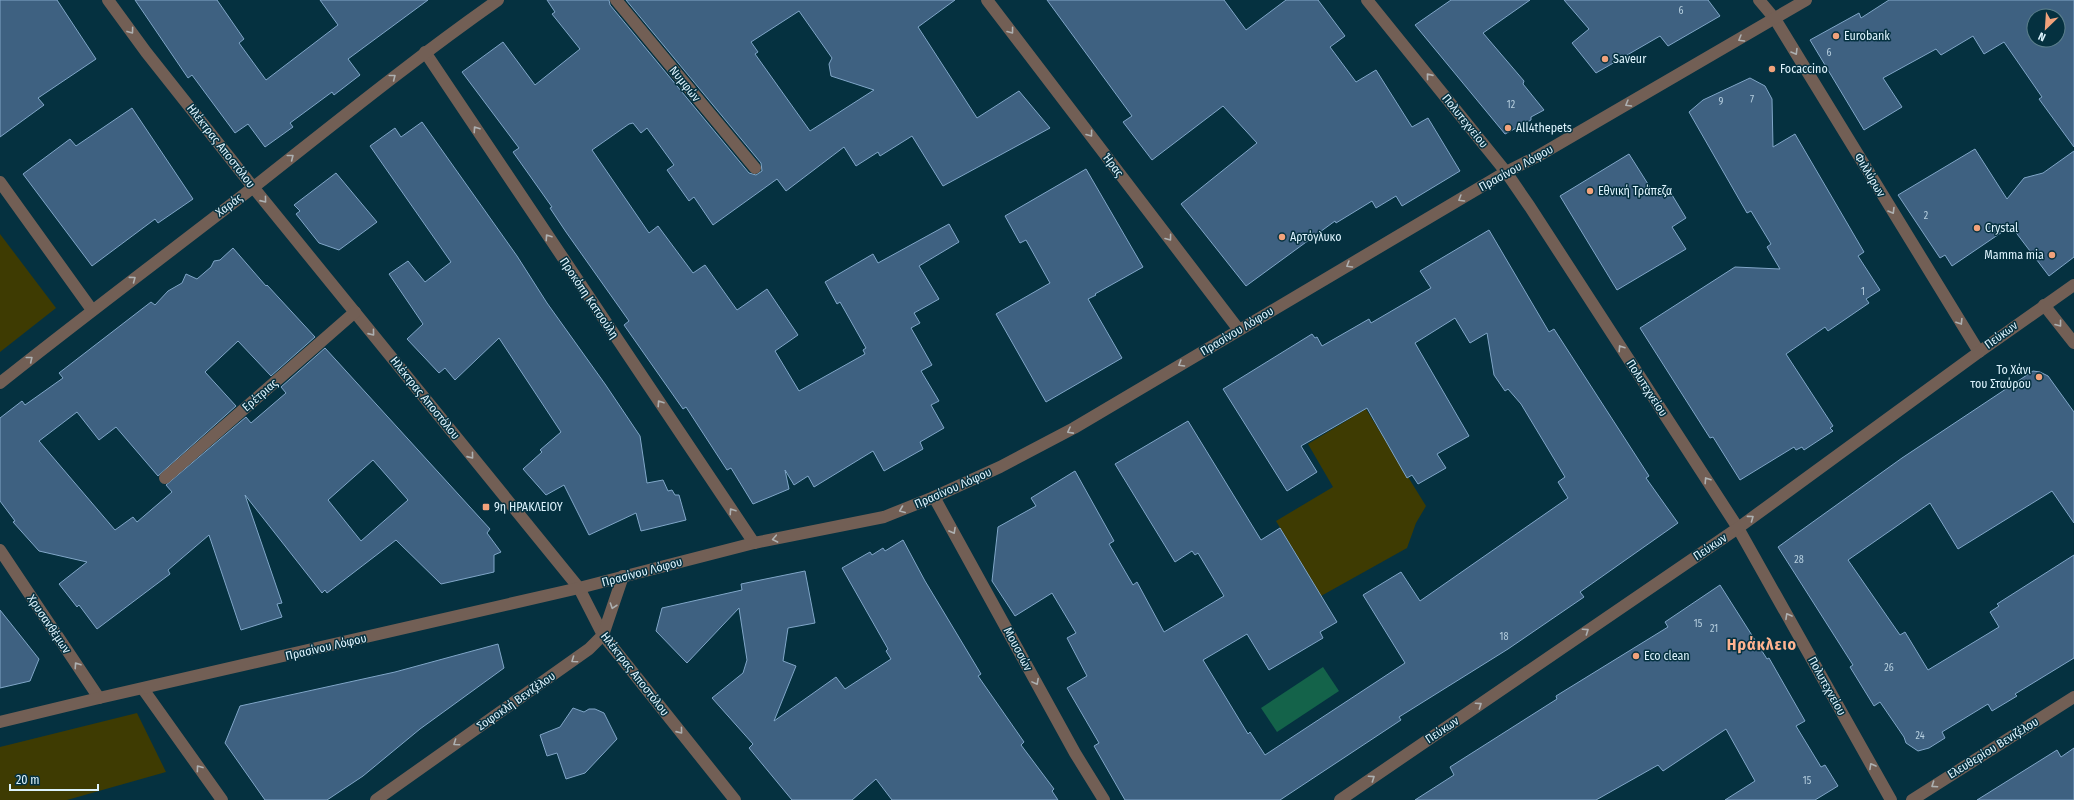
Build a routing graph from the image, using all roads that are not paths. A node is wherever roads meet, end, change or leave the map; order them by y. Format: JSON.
{"nodes":[{"id":1,"x":108,"y":0,"type":"edge"},
{"id":2,"x":498,"y":0,"type":"edge"},
{"id":3,"x":616,"y":0,"type":"edge"},
{"id":4,"x":987,"y":0,"type":"edge"},
{"id":5,"x":1367,"y":0,"type":"edge"},
{"id":6,"x":1759,"y":0,"type":"edge"},
{"id":7,"x":1806,"y":0,"type":"edge"},
{"id":8,"x":1775,"y":19,"type":"junction"},
{"id":9,"x":425,"y":52,"type":"junction"},
{"id":10,"x":755,"y":168,"type":"dead end"},
{"id":11,"x":1506,"y":172,"type":"junction"},
{"id":12,"x":0,"y":182,"type":"edge"},
{"id":13,"x":253,"y":187,"type":"junction"},
{"id":14,"x":2074,"y":285,"type":"edge"},
{"id":15,"x":2044,"y":305,"type":"junction"},
{"id":16,"x":92,"y":310,"type":"junction"},
{"id":17,"x":355,"y":312,"type":"junction"},
{"id":18,"x":1239,"y":330,"type":"junction"},
{"id":19,"x":2074,"y":343,"type":"edge"},
{"id":20,"x":1979,"y":352,"type":"junction"},
{"id":21,"x":0,"y":383,"type":"edge"},
{"id":22,"x":165,"y":478,"type":"dead end"},
{"id":23,"x":934,"y":497,"type":"junction"},
{"id":24,"x":1738,"y":528,"type":"junction"},
{"id":25,"x":754,"y":543,"type":"junction"},
{"id":26,"x":0,"y":550,"type":"edge"},
{"id":27,"x":623,"y":576,"type":"junction"},
{"id":28,"x":579,"y":588,"type":"junction"},
{"id":29,"x":603,"y":635,"type":"junction"},
{"id":30,"x":143,"y":689,"type":"junction"},
{"id":31,"x":2074,"y":697,"type":"edge"},
{"id":32,"x":99,"y":698,"type":"junction"},
{"id":33,"x":0,"y":722,"type":"edge"},
{"id":34,"x":222,"y":800,"type":"edge"},
{"id":35,"x":376,"y":800,"type":"edge"},
{"id":36,"x":735,"y":800,"type":"edge"},
{"id":37,"x":1104,"y":800,"type":"edge"},
{"id":38,"x":1340,"y":800,"type":"edge"},
{"id":39,"x":1891,"y":800,"type":"edge"},
{"id":40,"x":1912,"y":800,"type":"edge"}],
"edges":[{"from":1,"to":13,"type":"street","name":"Ηλέκτρας Αποστόλου","one_way":true},
{"from":2,"to":9,"type":"street","name":"Χαράς"},
{"from":3,"to":10,"type":"street","name":"Νυμφών"},
{"from":4,"to":18,"type":"street","name":"Ήρας","one_way":true},
{"from":11,"to":5,"type":"street","name":"Πολυτεχνείου","one_way":true},
{"from":6,"to":8,"type":"street","name":"Φιλλύρων"},
{"from":7,"to":8,"type":"street","name":"Πρασίνου Λόφου"},
{"from":8,"to":11,"type":"street","name":"Πρασίνου Λόφου","one_way":true},
{"from":8,"to":20,"type":"street","name":"Φιλλύρων","one_way":true},
{"from":13,"to":9,"type":"street","name":"Χαράς","one_way":true},
{"from":25,"to":9,"type":"street","name":"Προκόπη Κατσούλη","one_way":true},
{"from":11,"to":18,"type":"street","name":"Πρασίνου Λόφου","one_way":true},
{"from":24,"to":11,"type":"street","name":"Πολυτεχνείου","one_way":true},
{"from":12,"to":16,"type":"street"},
{"from":16,"to":13,"type":"street","name":"Χαράς","one_way":true},
{"from":13,"to":17,"type":"street","name":"Ηλέκτρας Αποστόλου","one_way":true},
{"from":14,"to":15,"type":"street","name":"Πεύκων"},
{"from":15,"to":19,"type":"street","one_way":true},
{"from":15,"to":20,"type":"street","name":"Πεύκων"},
{"from":21,"to":16,"type":"street","name":"Χαράς","one_way":true},
{"from":17,"to":22,"type":"street","name":"Ερέτριας"},
{"from":17,"to":28,"type":"street","name":"Ηλέκτρας Αποστόλου","one_way":true},
{"from":18,"to":23,"type":"street","name":"Πρασίνου Λόφου","one_way":true},
{"from":24,"to":20,"type":"street","name":"Πεύκων","one_way":true},
{"from":23,"to":25,"type":"street","name":"Πρασίνου Λόφου","one_way":true},
{"from":23,"to":37,"type":"street","name":"Μουσσών","one_way":true},
{"from":38,"to":24,"type":"street","name":"Πεύκων","one_way":true},
{"from":39,"to":24,"type":"street","name":"Πολυτεχνείου","one_way":true},
{"from":25,"to":27,"type":"street","name":"Πρασίνου Λόφου"},
{"from":32,"to":26,"type":"street","name":"Χρυσανθέμων","one_way":true},
{"from":27,"to":28,"type":"street","name":"Πρασίνου Λόφου"},
{"from":27,"to":29,"type":"street","name":"Σοφοκλή Βενιζέλου","one_way":true},
{"from":28,"to":29,"type":"street","name":"Ηλέκτρας Αποστόλου"},
{"from":28,"to":30,"type":"street","name":"Πρασίνου Λόφου"},
{"from":29,"to":35,"type":"street","name":"Σοφοκλή Βενιζέλου","one_way":true},
{"from":29,"to":36,"type":"street","name":"Ηλέκτρας Αποστόλου","one_way":true},
{"from":30,"to":32,"type":"street","name":"Πρασίνου Λόφου"},
{"from":34,"to":30,"type":"street","one_way":true},
{"from":31,"to":40,"type":"street","name":"Ελευθερίου Βενιζέλου","one_way":true},
{"from":32,"to":33,"type":"street","name":"Πρασίνου Λόφου"}]}
